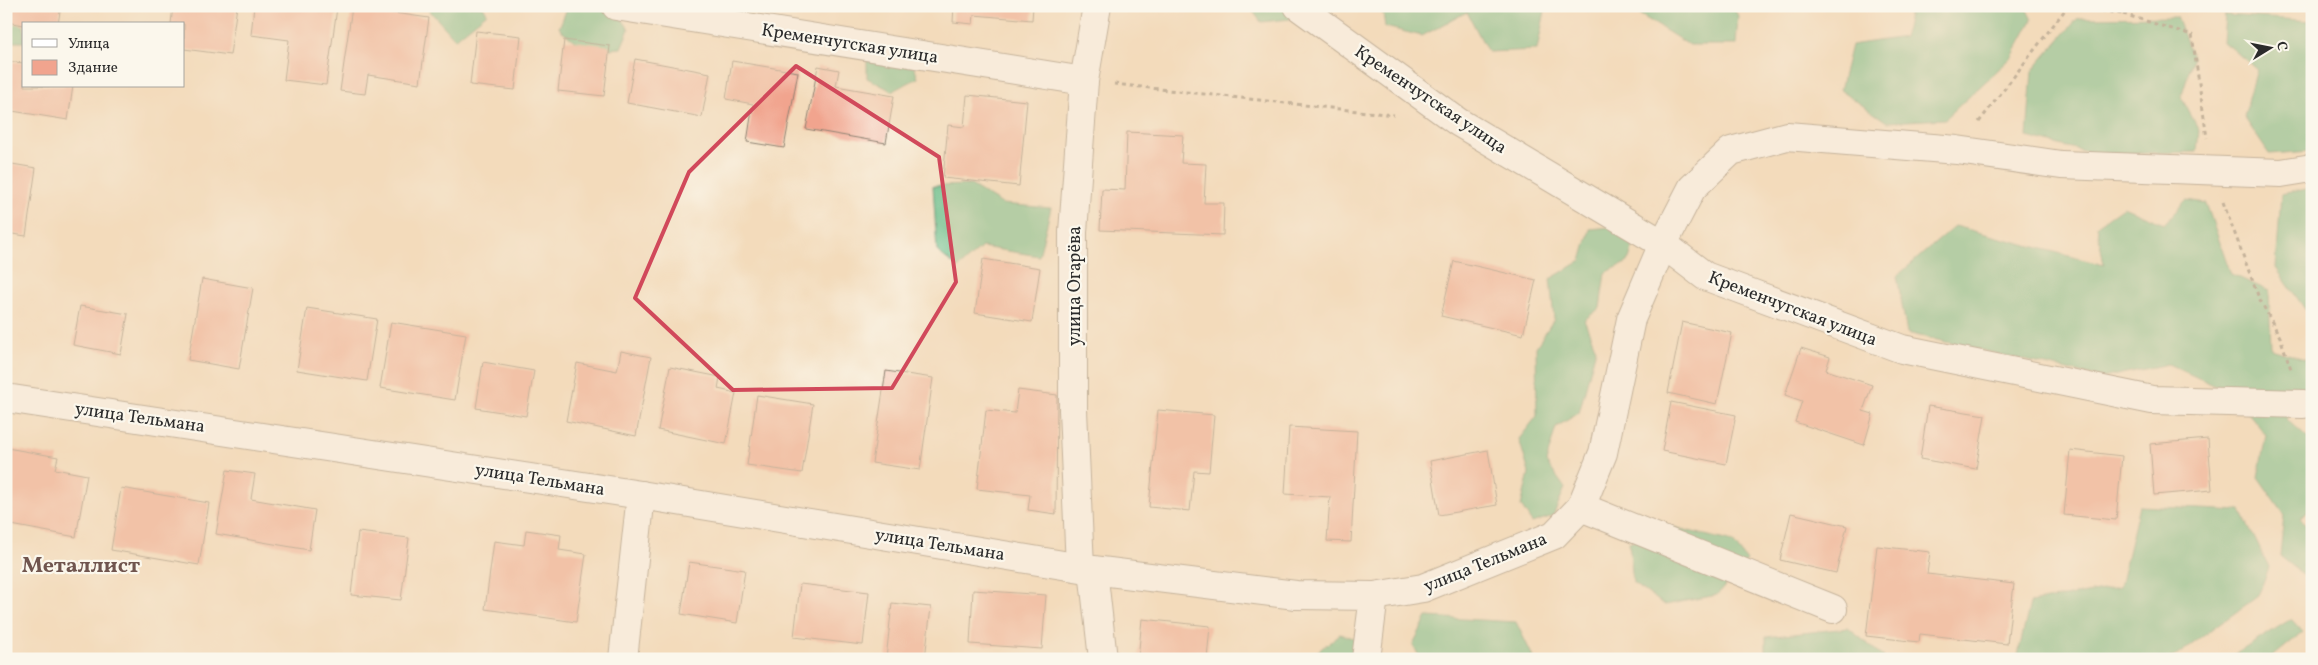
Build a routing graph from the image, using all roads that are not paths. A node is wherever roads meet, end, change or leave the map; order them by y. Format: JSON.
{"nodes":[{"id":1,"x":616,"y":6,"type":"edge"},
{"id":2,"x":1097,"y":6,"type":"edge"},
{"id":3,"x":1298,"y":6,"type":"edge"},
{"id":4,"x":1084,"y":81,"type":"junction"},
{"id":5,"x":2312,"y":168,"type":"edge"},
{"id":6,"x":1663,"y":244,"type":"junction"},
{"id":7,"x":6,"y":398,"type":"edge"},
{"id":8,"x":2303,"y":404,"type":"dead end"},
{"id":9,"x":641,"y":495,"type":"junction"},
{"id":10,"x":1581,"y":507,"type":"junction"},
{"id":11,"x":1086,"y":569,"type":"junction"},
{"id":12,"x":1374,"y":596,"type":"junction"},
{"id":13,"x":1833,"y":609,"type":"dead end"},
{"id":14,"x":624,"y":659,"type":"edge"},
{"id":15,"x":1103,"y":659,"type":"edge"},
{"id":16,"x":1366,"y":659,"type":"edge"}],
"edges":[{"from":1,"to":4,"type":"street","name":"Кременчугская улица"},
{"from":2,"to":4,"type":"street","name":"улица Огарёва"},
{"from":3,"to":6,"type":"street","name":"Кременчугская улица"},
{"from":4,"to":11,"type":"street","name":"улица Огарёва"},
{"from":5,"to":6,"type":"street","name":"улица Тельмана"},
{"from":6,"to":8,"type":"street","name":"Кременчугская улица"},
{"from":6,"to":10,"type":"street","name":"улица Тельмана"},
{"from":7,"to":9,"type":"street","name":"улица Тельмана"},
{"from":9,"to":11,"type":"street","name":"улица Тельмана"},
{"from":9,"to":14,"type":"street"},
{"from":10,"to":12,"type":"street","name":"улица Тельмана"},
{"from":10,"to":13,"type":"street"},
{"from":11,"to":12,"type":"street","name":"улица Тельмана"},
{"from":11,"to":15,"type":"street","name":"улица Огарёва"},
{"from":12,"to":16,"type":"street"}]}
